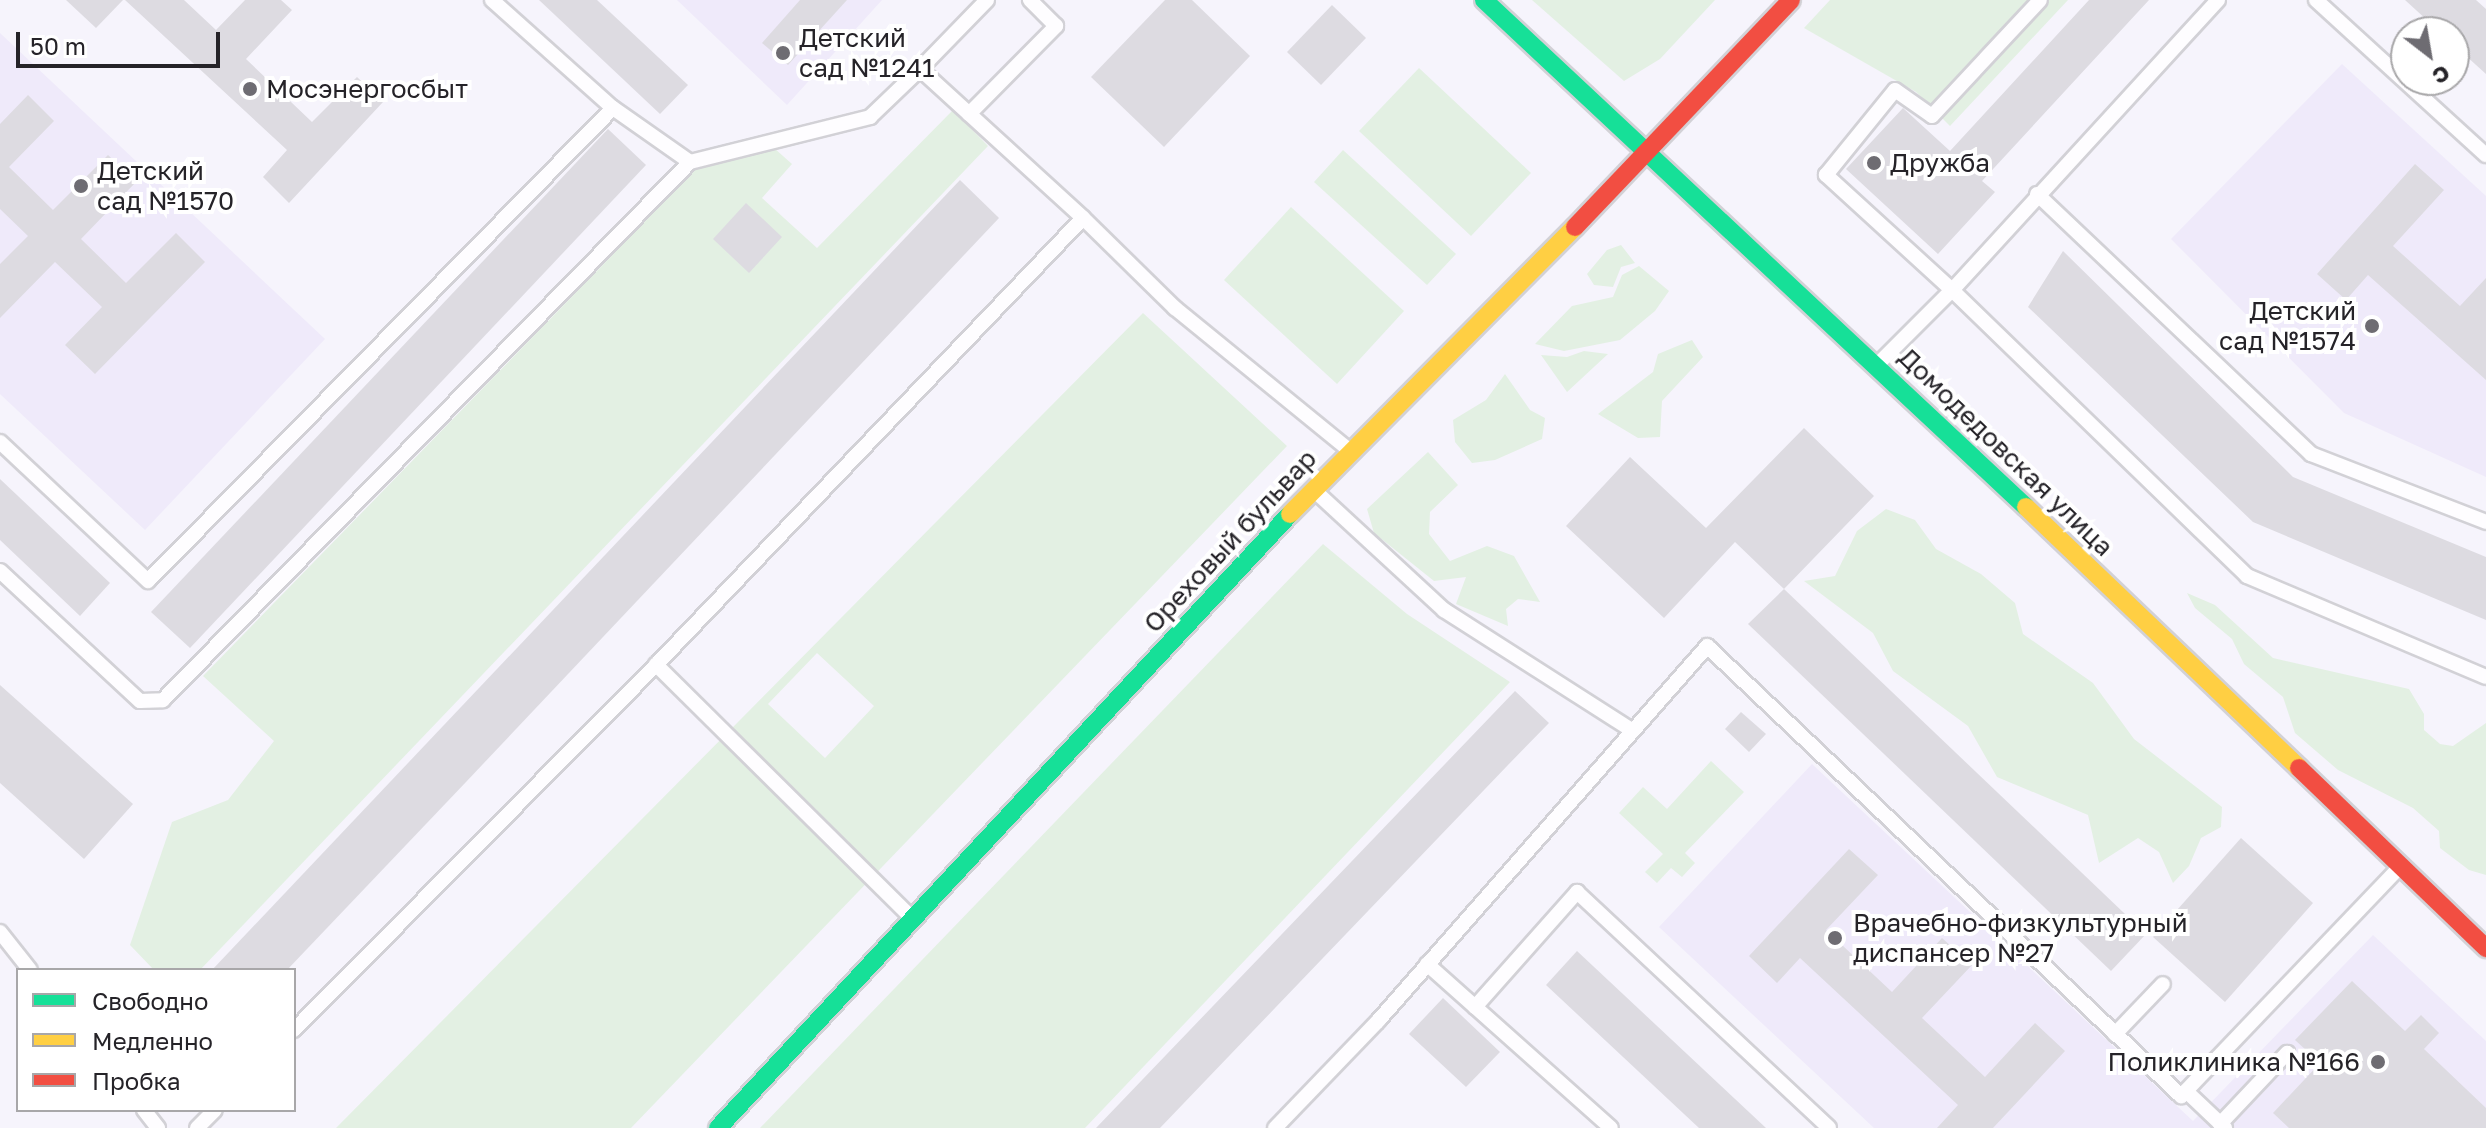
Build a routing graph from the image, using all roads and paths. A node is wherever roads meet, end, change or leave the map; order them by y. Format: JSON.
{"nodes":[{"id":1,"x":492,"y":0,"type":"edge"},
{"id":2,"x":987,"y":0,"type":"edge"},
{"id":3,"x":1030,"y":0,"type":"edge"},
{"id":4,"x":1484,"y":0,"type":"edge"},
{"id":5,"x":1791,"y":0,"type":"edge"},
{"id":6,"x":2040,"y":0,"type":"edge"},
{"id":7,"x":2218,"y":0,"type":"edge"},
{"id":8,"x":2316,"y":0,"type":"edge"},
{"id":9,"x":920,"y":69,"type":"junction"},
{"id":10,"x":613,"y":108,"type":"junction"},
{"id":11,"x":969,"y":114,"type":"junction"},
{"id":12,"x":1650,"y":150,"type":"junction"},
{"id":13,"x":2486,"y":155,"type":"edge"},
{"id":14,"x":690,"y":162,"type":"junction"},
{"id":15,"x":2037,"y":194,"type":"junction"},
{"id":16,"x":1083,"y":218,"type":"junction"},
{"id":17,"x":1952,"y":290,"type":"junction"},
{"id":18,"x":1878,"y":364,"type":"junction"},
{"id":19,"x":0,"y":442,"type":"edge"},
{"id":20,"x":1350,"y":451,"type":"junction"},
{"id":21,"x":1313,"y":489,"type":"junction"},
{"id":22,"x":2486,"y":522,"type":"edge"},
{"id":23,"x":0,"y":571,"type":"edge"},
{"id":24,"x":656,"y":665,"type":"junction"},
{"id":25,"x":2486,"y":677,"type":"edge"},
{"id":26,"x":1630,"y":729,"type":"junction"},
{"id":27,"x":2400,"y":867,"type":"junction"},
{"id":28,"x":913,"y":919,"type":"junction"},
{"id":29,"x":0,"y":932,"type":"edge"},
{"id":30,"x":2486,"y":948,"type":"edge"},
{"id":31,"x":1427,"y":964,"type":"junction"},
{"id":32,"x":28,"y":968,"type":"edge"},
{"id":33,"x":2163,"y":984,"type":"dead end"},
{"id":34,"x":1475,"y":1007,"type":"junction"},
{"id":35,"x":296,"y":1028,"type":"edge"},
{"id":36,"x":2115,"y":1034,"type":"junction"},
{"id":37,"x":2287,"y":1053,"type":"dead end"},
{"id":38,"x":2186,"y":1091,"type":"junction"},
{"id":39,"x":146,"y":1112,"type":"edge"},
{"id":40,"x":213,"y":1112,"type":"edge"},
{"id":41,"x":2223,"y":1126,"type":"edge"},
{"id":42,"x":158,"y":1128,"type":"edge"},
{"id":43,"x":197,"y":1128,"type":"edge"},
{"id":44,"x":718,"y":1128,"type":"edge"},
{"id":45,"x":1275,"y":1128,"type":"edge"},
{"id":46,"x":1611,"y":1128,"type":"edge"},
{"id":47,"x":1829,"y":1128,"type":"edge"}],
"edges":[{"from":1,"to":10,"type":"lane"},
{"from":2,"to":9,"type":"lane"},
{"from":3,"to":11,"type":"lane"},
{"from":4,"to":12,"type":"main road","name":"Домодедовская улица"},
{"from":5,"to":12,"type":"main road","name":"Ореховый бульвар"},
{"from":6,"to":17,"type":"lane"},
{"from":7,"to":15,"type":"lane"},
{"from":8,"to":13,"type":"lane"},
{"from":9,"to":11,"type":"lane"},
{"from":9,"to":14,"type":"lane"},
{"from":10,"to":14,"type":"lane"},
{"from":10,"to":19,"type":"lane"},
{"from":11,"to":16,"type":"lane"},
{"from":12,"to":18,"type":"main road","name":"Домодедовская улица"},
{"from":12,"to":20,"type":"main road","name":"Ореховый бульвар"},
{"from":14,"to":23,"type":"lane"},
{"from":15,"to":17,"type":"lane"},
{"from":15,"to":22,"type":"lane"},
{"from":16,"to":20,"type":"lane"},
{"from":16,"to":24,"type":"lane"},
{"from":17,"to":18,"type":"lane"},
{"from":17,"to":25,"type":"lane"},
{"from":18,"to":27,"type":"main road","name":"Домодедовская улица"},
{"from":20,"to":21,"type":"main road","name":"Ореховый бульвар"},
{"from":21,"to":26,"type":"lane"},
{"from":21,"to":28,"type":"main road","name":"Ореховый бульвар"},
{"from":24,"to":28,"type":"lane"},
{"from":24,"to":35,"type":"lane"},
{"from":26,"to":31,"type":"lane"},
{"from":26,"to":36,"type":"lane"},
{"from":27,"to":30,"type":"main road","name":"Домодедовская улица"},
{"from":27,"to":38,"type":"lane"},
{"from":28,"to":44,"type":"main road","name":"Ореховый бульвар"},
{"from":29,"to":32,"type":"lane"},
{"from":31,"to":34,"type":"lane"},
{"from":31,"to":45,"type":"lane"},
{"from":33,"to":36,"type":"lane"},
{"from":34,"to":46,"type":"lane"},
{"from":34,"to":47,"type":"lane"},
{"from":36,"to":38,"type":"lane"},
{"from":37,"to":41,"type":"lane"},
{"from":38,"to":41,"type":"lane"},
{"from":39,"to":42,"type":"lane"},
{"from":40,"to":43,"type":"lane"}]}
